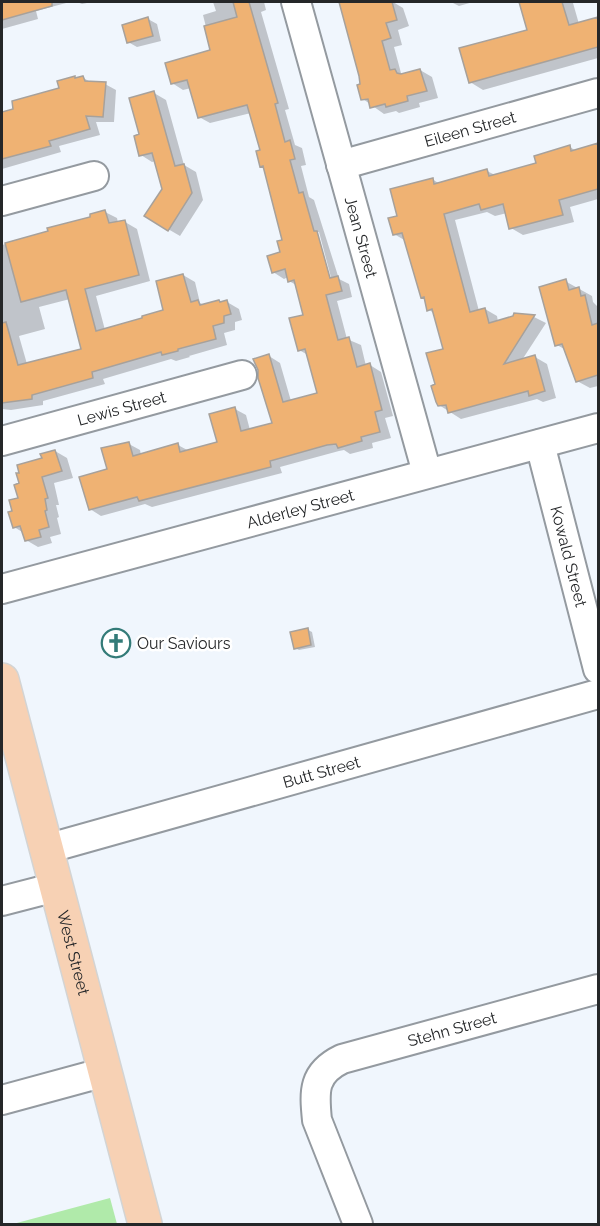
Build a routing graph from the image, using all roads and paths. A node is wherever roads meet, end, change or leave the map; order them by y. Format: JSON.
{"nodes":[{"id":1,"x":296,"y":2,"type":"edge"},
{"id":2,"x":598,"y":93,"type":"edge"},
{"id":3,"x":341,"y":165,"type":"junction"},
{"id":4,"x":94,"y":176,"type":"dead end"},
{"id":5,"x":2,"y":201,"type":"edge"},
{"id":6,"x":242,"y":375,"type":"dead end"},
{"id":7,"x":598,"y":428,"type":"edge"},
{"id":8,"x":2,"y":441,"type":"edge"},
{"id":9,"x":540,"y":444,"type":"junction"},
{"id":10,"x":427,"y":474,"type":"junction"},
{"id":11,"x":2,"y":589,"type":"edge"},
{"id":12,"x":598,"y":669,"type":"edge"},
{"id":13,"x":2,"y":680,"type":"edge"},
{"id":14,"x":598,"y":694,"type":"edge"},
{"id":15,"x":46,"y":849,"type":"junction"},
{"id":16,"x":56,"y":887,"type":"junction"},
{"id":17,"x":2,"y":901,"type":"edge"},
{"id":18,"x":598,"y":989,"type":"edge"},
{"id":19,"x":105,"y":1072,"type":"junction"},
{"id":20,"x":2,"y":1100,"type":"edge"},
{"id":21,"x":145,"y":1224,"type":"edge"},
{"id":22,"x":358,"y":1224,"type":"edge"}],
"edges":[{"from":1,"to":3,"type":"street","name":"Jean Street"},
{"from":2,"to":3,"type":"street","name":"Eileen Street"},
{"from":3,"to":10,"type":"street","name":"Jean Street"},
{"from":4,"to":5,"type":"street"},
{"from":6,"to":8,"type":"street","name":"Lewis Street"},
{"from":7,"to":9,"type":"street","name":"Alderley Street"},
{"from":9,"to":10,"type":"street","name":"Alderley Street"},
{"from":9,"to":12,"type":"street","name":"Kowald Street"},
{"from":10,"to":11,"type":"street","name":"Alderley Street"},
{"from":13,"to":15,"type":"main road","name":"West Street"},
{"from":14,"to":15,"type":"street","name":"Butt Street"},
{"from":15,"to":16,"type":"main road","name":"West Street"},
{"from":16,"to":17,"type":"street"},
{"from":16,"to":19,"type":"main road","name":"West Street"},
{"from":18,"to":22,"type":"street","name":"Stehn Street"},
{"from":19,"to":20,"type":"street"},
{"from":19,"to":21,"type":"main road","name":"West Street"}]}
